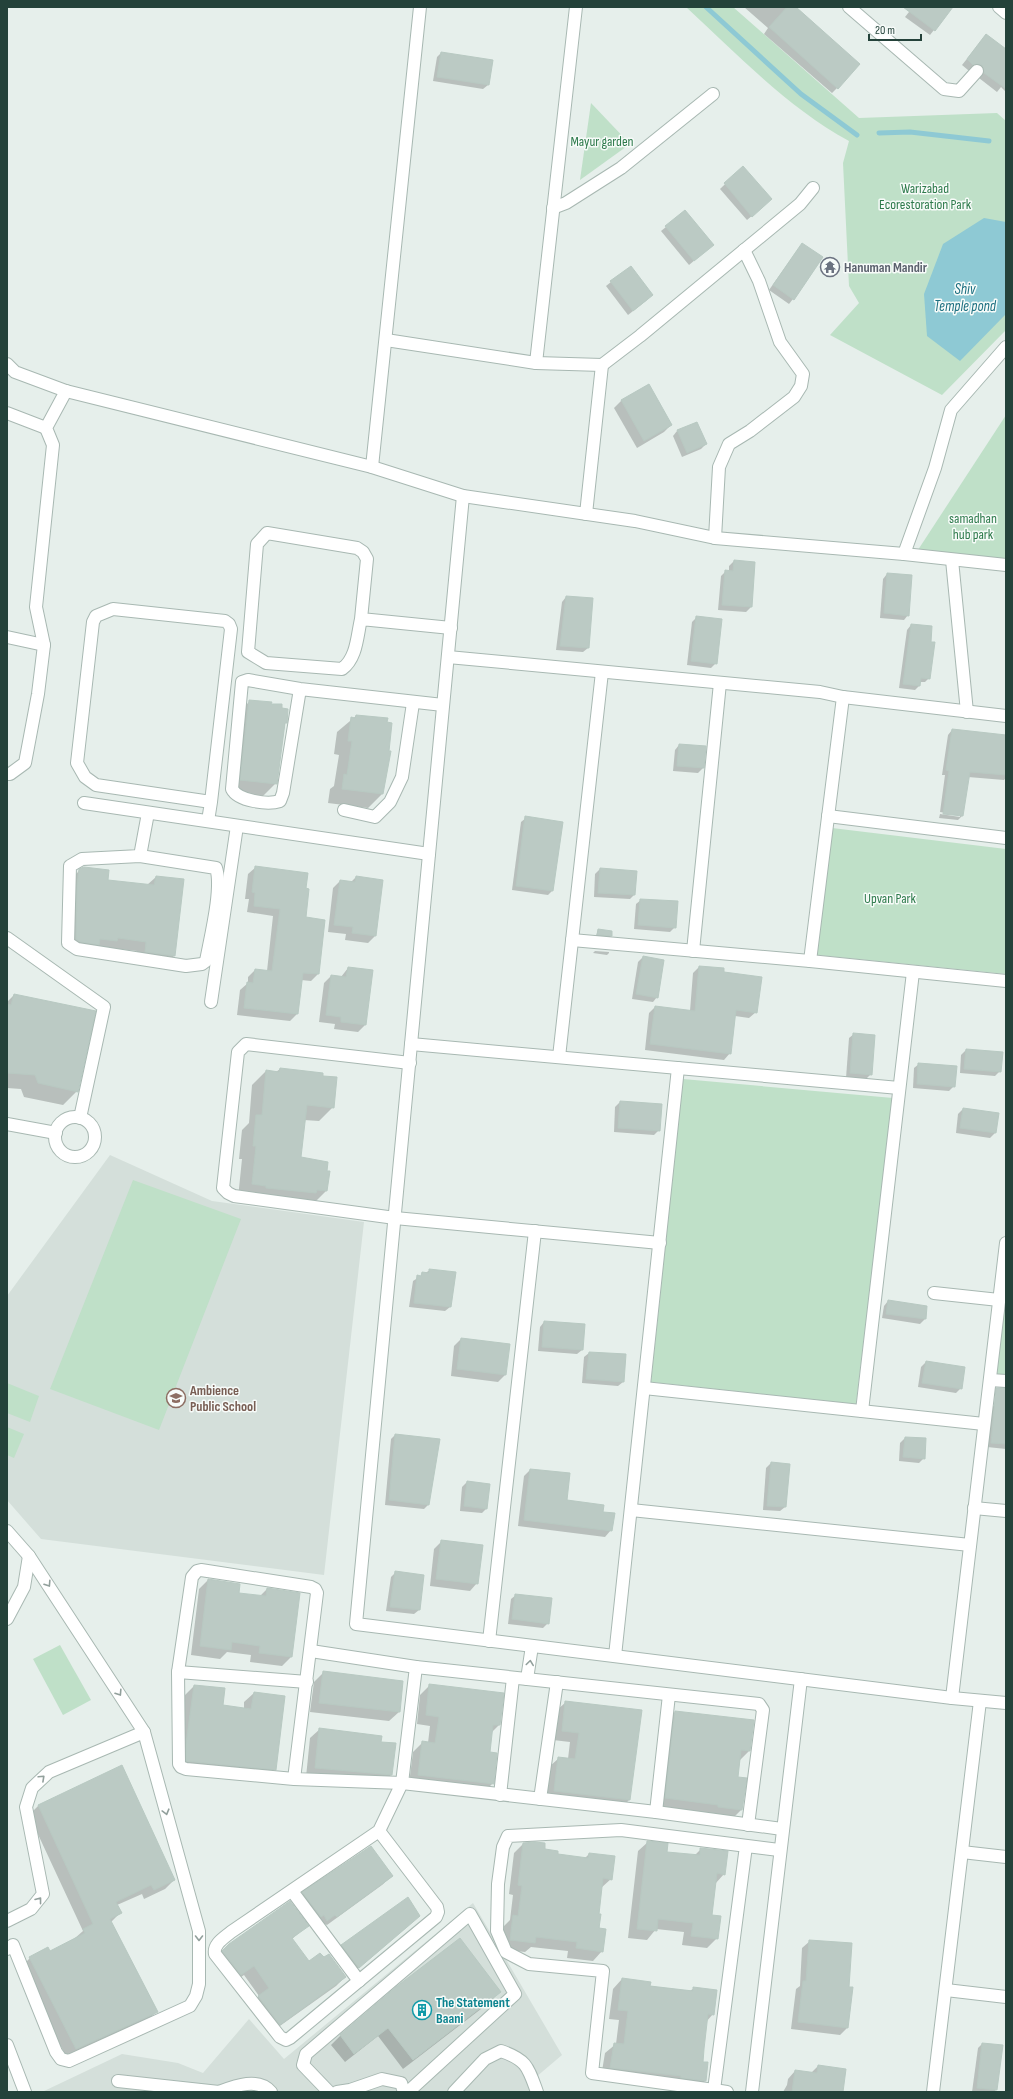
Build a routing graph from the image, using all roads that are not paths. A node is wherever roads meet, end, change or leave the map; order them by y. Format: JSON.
{"nodes":[{"id":1,"x":420,"y":7,"type":"edge"},
{"id":2,"x":576,"y":7,"type":"edge"},
{"id":3,"x":849,"y":7,"type":"edge"},
{"id":4,"x":999,"y":7,"type":"edge"},
{"id":5,"x":1006,"y":13,"type":"edge"},
{"id":6,"x":977,"y":71,"type":"dead end"},
{"id":7,"x":713,"y":94,"type":"dead end"},
{"id":8,"x":813,"y":188,"type":"dead end"},
{"id":9,"x":553,"y":208,"type":"junction"},
{"id":10,"x":744,"y":250,"type":"junction"},
{"id":11,"x":386,"y":340,"type":"junction"},
{"id":12,"x":1006,"y":346,"type":"edge"},
{"id":13,"x":536,"y":363,"type":"junction"},
{"id":14,"x":7,"y":364,"type":"edge"},
{"id":15,"x":602,"y":365,"type":"junction"},
{"id":16,"x":66,"y":391,"type":"junction"},
{"id":17,"x":7,"y":413,"type":"edge"},
{"id":18,"x":46,"y":428,"type":"junction"},
{"id":19,"x":372,"y":467,"type":"junction"},
{"id":20,"x":463,"y":496,"type":"junction"},
{"id":21,"x":586,"y":514,"type":"junction"},
{"id":22,"x":715,"y":538,"type":"junction"},
{"id":23,"x":904,"y":554,"type":"junction"},
{"id":24,"x":952,"y":560,"type":"junction"},
{"id":25,"x":1006,"y":565,"type":"edge"},
{"id":26,"x":361,"y":619,"type":"junction"},
{"id":27,"x":451,"y":628,"type":"junction"},
{"id":28,"x":7,"y":637,"type":"edge"},
{"id":29,"x":44,"y":645,"type":"junction"},
{"id":30,"x":448,"y":657,"type":"junction"},
{"id":31,"x":602,"y":672,"type":"junction"},
{"id":32,"x":720,"y":683,"type":"junction"},
{"id":33,"x":300,"y":689,"type":"junction"},
{"id":34,"x":843,"y":697,"type":"junction"},
{"id":35,"x":413,"y":703,"type":"junction"},
{"id":36,"x":443,"y":705,"type":"junction"},
{"id":37,"x":966,"y":712,"type":"junction"},
{"id":38,"x":1006,"y":716,"type":"edge"},
{"id":39,"x":7,"y":774,"type":"edge"},
{"id":40,"x":211,"y":802,"type":"junction"},
{"id":41,"x":84,"y":803,"type":"dead end"},
{"id":42,"x":344,"y":810,"type":"dead end"},
{"id":43,"x":148,"y":812,"type":"junction"},
{"id":44,"x":828,"y":816,"type":"junction"},
{"id":45,"x":208,"y":821,"type":"junction"},
{"id":46,"x":236,"y":826,"type":"junction"},
{"id":47,"x":1006,"y":838,"type":"edge"},
{"id":48,"x":429,"y":854,"type":"junction"},
{"id":49,"x":140,"y":856,"type":"junction"},
{"id":50,"x":7,"y":938,"type":"edge"},
{"id":51,"x":572,"y":940,"type":"junction"},
{"id":52,"x":693,"y":951,"type":"junction"},
{"id":53,"x":810,"y":961,"type":"junction"},
{"id":54,"x":913,"y":972,"type":"junction"},
{"id":55,"x":1006,"y":981,"type":"edge"},
{"id":56,"x":211,"y":1002,"type":"dead end"},
{"id":57,"x":411,"y":1044,"type":"junction"},
{"id":58,"x":559,"y":1057,"type":"junction"},
{"id":59,"x":410,"y":1062,"type":"junction"},
{"id":60,"x":678,"y":1068,"type":"junction"},
{"id":61,"x":900,"y":1088,"type":"junction"},
{"id":62,"x":80,"y":1118,"type":"junction"},
{"id":63,"x":7,"y":1124,"type":"edge"},
{"id":64,"x":56,"y":1133,"type":"junction"},
{"id":65,"x":395,"y":1218,"type":"junction"},
{"id":66,"x":535,"y":1231,"type":"junction"},
{"id":67,"x":1006,"y":1242,"type":"edge"},
{"id":68,"x":660,"y":1243,"type":"junction"},
{"id":69,"x":934,"y":1294,"type":"dead end"},
{"id":70,"x":999,"y":1300,"type":"junction"},
{"id":71,"x":990,"y":1380,"type":"junction"},
{"id":72,"x":1006,"y":1381,"type":"edge"},
{"id":73,"x":644,"y":1388,"type":"junction"},
{"id":74,"x":862,"y":1411,"type":"junction"},
{"id":75,"x":984,"y":1424,"type":"junction"},
{"id":76,"x":974,"y":1508,"type":"junction"},
{"id":77,"x":631,"y":1510,"type":"junction"},
{"id":78,"x":1006,"y":1511,"type":"edge"},
{"id":79,"x":7,"y":1531,"type":"edge"},
{"id":80,"x":970,"y":1545,"type":"junction"},
{"id":81,"x":29,"y":1556,"type":"junction"},
{"id":82,"x":7,"y":1619,"type":"edge"},
{"id":83,"x":489,"y":1641,"type":"junction"},
{"id":84,"x":532,"y":1646,"type":"junction"},
{"id":85,"x":311,"y":1651,"type":"junction"},
{"id":86,"x":615,"y":1656,"type":"junction"},
{"id":87,"x":416,"y":1667,"type":"junction"},
{"id":88,"x":178,"y":1672,"type":"junction"},
{"id":89,"x":513,"y":1678,"type":"junction"},
{"id":90,"x":527,"y":1679,"type":"junction"},
{"id":91,"x":801,"y":1680,"type":"junction"},
{"id":92,"x":308,"y":1682,"type":"junction"},
{"id":93,"x":557,"y":1682,"type":"junction"},
{"id":94,"x":669,"y":1695,"type":"junction"},
{"id":95,"x":952,"y":1698,"type":"junction"},
{"id":96,"x":980,"y":1701,"type":"junction"},
{"id":97,"x":1006,"y":1703,"type":"edge"},
{"id":98,"x":144,"y":1732,"type":"junction"},
{"id":99,"x":294,"y":1780,"type":"junction"},
{"id":100,"x":402,"y":1783,"type":"junction"},
{"id":101,"x":500,"y":1795,"type":"junction"},
{"id":102,"x":540,"y":1799,"type":"junction"},
{"id":103,"x":656,"y":1812,"type":"junction"},
{"id":104,"x":748,"y":1825,"type":"junction"},
{"id":105,"x":782,"y":1829,"type":"junction"},
{"id":106,"x":379,"y":1831,"type":"junction"},
{"id":107,"x":746,"y":1846,"type":"junction"},
{"id":108,"x":779,"y":1850,"type":"junction"},
{"id":109,"x":962,"y":1852,"type":"junction"},
{"id":110,"x":1006,"y":1857,"type":"edge"},
{"id":111,"x":292,"y":1891,"type":"junction"},
{"id":112,"x":7,"y":1921,"type":"edge"},
{"id":113,"x":7,"y":1949,"type":"edge"},
{"id":114,"x":359,"y":1981,"type":"junction"},
{"id":115,"x":946,"y":1990,"type":"junction"},
{"id":116,"x":1006,"y":1997,"type":"edge"},
{"id":117,"x":7,"y":2046,"type":"edge"},
{"id":118,"x":118,"y":2081,"type":"dead end"},
{"id":119,"x":714,"y":2090,"type":"junction"},
{"id":120,"x":25,"y":2092,"type":"edge"},
{"id":121,"x":219,"y":2092,"type":"edge"},
{"id":122,"x":271,"y":2092,"type":"edge"},
{"id":123,"x":329,"y":2092,"type":"edge"},
{"id":124,"x":337,"y":2092,"type":"edge"},
{"id":125,"x":404,"y":2092,"type":"edge"},
{"id":126,"x":408,"y":2092,"type":"edge"},
{"id":127,"x":454,"y":2092,"type":"edge"},
{"id":128,"x":538,"y":2092,"type":"edge"},
{"id":129,"x":727,"y":2092,"type":"edge"},
{"id":130,"x":752,"y":2092,"type":"edge"},
{"id":131,"x":934,"y":2092,"type":"edge"}],
"edges":[{"from":1,"to":11,"type":"street"},
{"from":2,"to":9,"type":"street"},
{"from":3,"to":6,"type":"street"},
{"from":4,"to":5,"type":"street"},
{"from":7,"to":9,"type":"street"},
{"from":8,"to":10,"type":"street"},
{"from":9,"to":13,"type":"street"},
{"from":10,"to":15,"type":"street"},
{"from":10,"to":22,"type":"street"},
{"from":11,"to":13,"type":"street"},
{"from":11,"to":19,"type":"street"},
{"from":12,"to":23,"type":"street"},
{"from":13,"to":15,"type":"street"},
{"from":14,"to":16,"type":"street"},
{"from":15,"to":21,"type":"street"},
{"from":16,"to":18,"type":"street"},
{"from":16,"to":19,"type":"street"},
{"from":17,"to":18,"type":"street"},
{"from":18,"to":29,"type":"street"},
{"from":19,"to":20,"type":"street"},
{"from":20,"to":21,"type":"street"},
{"from":20,"to":27,"type":"street"},
{"from":21,"to":22,"type":"street"},
{"from":22,"to":23,"type":"street"},
{"from":23,"to":24,"type":"street"},
{"from":24,"to":25,"type":"street"},
{"from":24,"to":37,"type":"street"},
{"from":26,"to":26,"type":"street"},
{"from":26,"to":27,"type":"street"},
{"from":27,"to":30,"type":"street"},
{"from":28,"to":29,"type":"street"},
{"from":29,"to":39,"type":"street"},
{"from":30,"to":31,"type":"street"},
{"from":30,"to":36,"type":"street"},
{"from":31,"to":32,"type":"street"},
{"from":31,"to":51,"type":"street"},
{"from":32,"to":34,"type":"street"},
{"from":32,"to":52,"type":"street"},
{"from":33,"to":33,"type":"street"},
{"from":33,"to":35,"type":"street"},
{"from":34,"to":37,"type":"street"},
{"from":34,"to":44,"type":"street"},
{"from":35,"to":36,"type":"street"},
{"from":35,"to":42,"type":"street"},
{"from":36,"to":48,"type":"street"},
{"from":37,"to":38,"type":"street"},
{"from":40,"to":40,"type":"street"},
{"from":40,"to":45,"type":"street"},
{"from":41,"to":43,"type":"street"},
{"from":43,"to":45,"type":"street"},
{"from":43,"to":49,"type":"street"},
{"from":44,"to":47,"type":"street"},
{"from":44,"to":53,"type":"street"},
{"from":45,"to":46,"type":"street"},
{"from":46,"to":48,"type":"street"},
{"from":46,"to":56,"type":"street"},
{"from":48,"to":57,"type":"street"},
{"from":49,"to":49,"type":"street"},
{"from":50,"to":62,"type":"street"},
{"from":51,"to":52,"type":"street"},
{"from":51,"to":58,"type":"street"},
{"from":52,"to":53,"type":"street"},
{"from":53,"to":54,"type":"street"},
{"from":54,"to":55,"type":"street"},
{"from":54,"to":61,"type":"street"},
{"from":57,"to":58,"type":"street"},
{"from":57,"to":59,"type":"street"},
{"from":58,"to":60,"type":"street"},
{"from":59,"to":65,"type":"street"},
{"from":59,"to":65,"type":"street"},
{"from":60,"to":61,"type":"street"},
{"from":60,"to":68,"type":"street"},
{"from":61,"to":74,"type":"street"},
{"from":62,"to":64,"type":"street"},
{"from":62,"to":64,"type":"street"},
{"from":63,"to":64,"type":"street"},
{"from":65,"to":66,"type":"street"},
{"from":65,"to":83,"type":"street"},
{"from":66,"to":68,"type":"street"},
{"from":66,"to":83,"type":"street"},
{"from":67,"to":70,"type":"street"},
{"from":68,"to":73,"type":"street"},
{"from":69,"to":70,"type":"street"},
{"from":70,"to":71,"type":"street"},
{"from":71,"to":72,"type":"street"},
{"from":71,"to":75,"type":"street"},
{"from":73,"to":74,"type":"street"},
{"from":73,"to":77,"type":"street"},
{"from":74,"to":75,"type":"street"},
{"from":75,"to":76,"type":"street"},
{"from":76,"to":78,"type":"street"},
{"from":76,"to":80,"type":"street"},
{"from":77,"to":80,"type":"street"},
{"from":77,"to":86,"type":"street"},
{"from":79,"to":81,"type":"street"},
{"from":80,"to":95,"type":"street"},
{"from":81,"to":82,"type":"street"},
{"from":81,"to":98,"type":"street","one_way":true},
{"from":83,"to":84,"type":"street"},
{"from":84,"to":86,"type":"street"},
{"from":90,"to":84,"type":"street","one_way":true},
{"from":85,"to":87,"type":"street"},
{"from":85,"to":88,"type":"street"},
{"from":85,"to":92,"type":"street"},
{"from":86,"to":91,"type":"street"},
{"from":87,"to":89,"type":"street"},
{"from":87,"to":100,"type":"street"},
{"from":88,"to":92,"type":"street"},
{"from":88,"to":99,"type":"street"},
{"from":89,"to":90,"type":"street"},
{"from":89,"to":101,"type":"street"},
{"from":90,"to":93,"type":"street"},
{"from":91,"to":95,"type":"street"},
{"from":91,"to":105,"type":"street"},
{"from":92,"to":99,"type":"street"},
{"from":93,"to":94,"type":"street"},
{"from":93,"to":102,"type":"street"},
{"from":94,"to":103,"type":"street"},
{"from":94,"to":104,"type":"street"},
{"from":95,"to":96,"type":"street"},
{"from":96,"to":97,"type":"street"},
{"from":96,"to":109,"type":"street"},
{"from":112,"to":98,"type":"street","one_way":true},
{"from":98,"to":113,"type":"street","one_way":true},
{"from":99,"to":100,"type":"street"},
{"from":100,"to":101,"type":"street"},
{"from":100,"to":106,"type":"street"},
{"from":101,"to":102,"type":"street"},
{"from":102,"to":103,"type":"street"},
{"from":103,"to":104,"type":"street"},
{"from":104,"to":105,"type":"street"},
{"from":105,"to":108,"type":"street"},
{"from":106,"to":111,"type":"street"},
{"from":106,"to":114,"type":"street"},
{"from":107,"to":108,"type":"street"},
{"from":107,"to":119,"type":"street"},
{"from":107,"to":119,"type":"street"},
{"from":108,"to":130,"type":"street"},
{"from":109,"to":110,"type":"street"},
{"from":109,"to":115,"type":"street"},
{"from":111,"to":114,"type":"street"},
{"from":111,"to":114,"type":"street"},
{"from":115,"to":116,"type":"street"},
{"from":115,"to":131,"type":"street"},
{"from":117,"to":120,"type":"street"},
{"from":118,"to":121,"type":"street"},
{"from":119,"to":129,"type":"street"},
{"from":121,"to":122,"type":"street"},
{"from":123,"to":126,"type":"street"},
{"from":124,"to":125,"type":"street"},
{"from":127,"to":128,"type":"street"}]}
